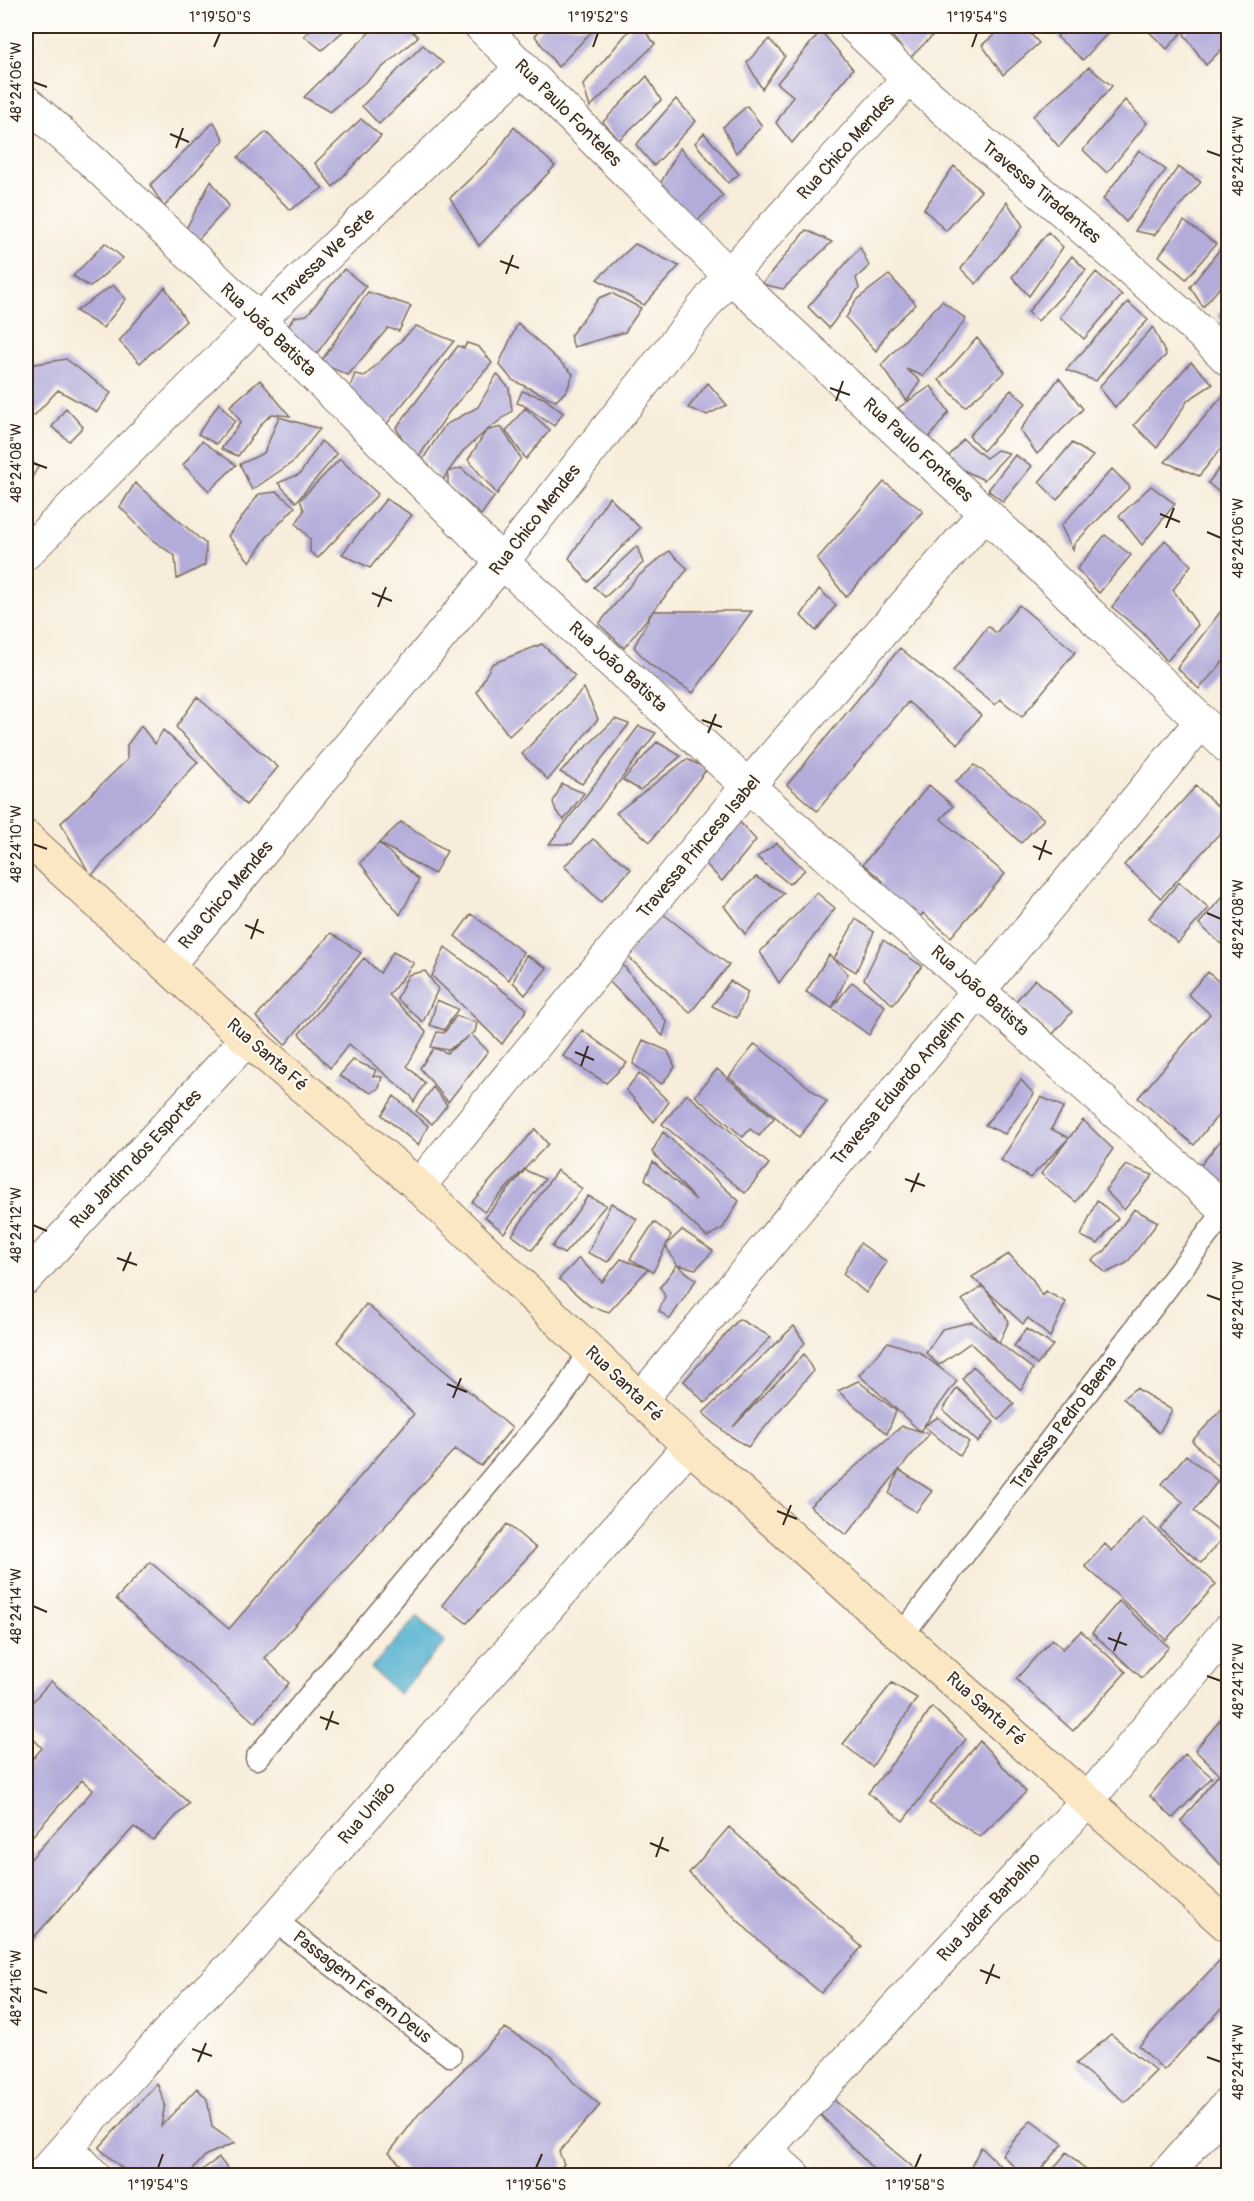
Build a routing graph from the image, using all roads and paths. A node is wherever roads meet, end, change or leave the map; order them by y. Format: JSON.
{"nodes":[{"id":1,"x":481,"y":26,"type":"edge"},
{"id":2,"x":854,"y":26,"type":"edge"},
{"id":3,"x":523,"y":67,"type":"junction"},
{"id":4,"x":908,"y":79,"type":"junction"},
{"id":5,"x":26,"y":102,"type":"edge"},
{"id":6,"x":729,"y":275,"type":"junction"},
{"id":7,"x":259,"y":320,"type":"junction"},
{"id":8,"x":1228,"y":359,"type":"edge"},
{"id":9,"x":985,"y":513,"type":"junction"},
{"id":10,"x":26,"y":553,"type":"edge"},
{"id":11,"x":502,"y":562,"type":"junction"},
{"id":12,"x":1201,"y":722,"type":"junction"},
{"id":13,"x":1228,"y":747,"type":"edge"},
{"id":14,"x":748,"y":786,"type":"junction"},
{"id":15,"x":26,"y":837,"type":"edge"},
{"id":16,"x":167,"y":966,"type":"junction"},
{"id":17,"x":979,"y":990,"type":"junction"},
{"id":18,"x":247,"y":1039,"type":"junction"},
{"id":19,"x":419,"y":1186,"type":"junction"},
{"id":20,"x":1227,"y":1211,"type":"edge"},
{"id":21,"x":26,"y":1278,"type":"edge"},
{"id":22,"x":589,"y":1351,"type":"junction"},
{"id":23,"x":640,"y":1400,"type":"junction"},
{"id":24,"x":689,"y":1446,"type":"junction"},
{"id":25,"x":1228,"y":1630,"type":"edge"},
{"id":26,"x":902,"y":1635,"type":"junction"},
{"id":27,"x":257,"y":1758,"type":"dead end"},
{"id":28,"x":1088,"y":1800,"type":"junction"},
{"id":29,"x":273,"y":1919,"type":"junction"},
{"id":30,"x":1228,"y":1926,"type":"edge"},
{"id":31,"x":450,"y":2055,"type":"dead end"},
{"id":32,"x":1228,"y":2104,"type":"edge"},
{"id":33,"x":67,"y":2147,"type":"junction"},
{"id":34,"x":765,"y":2150,"type":"junction"},
{"id":35,"x":40,"y":2175,"type":"edge"},
{"id":36,"x":94,"y":2175,"type":"edge"},
{"id":37,"x":741,"y":2175,"type":"edge"},
{"id":38,"x":794,"y":2175,"type":"edge"},
{"id":39,"x":1165,"y":2175,"type":"edge"}],
"edges":[{"from":1,"to":3,"type":"street","name":"Rua Paulo Fonteles"},
{"from":2,"to":4,"type":"street","name":"Travessa Tiradentes"},
{"from":3,"to":6,"type":"street","name":"Rua Paulo Fonteles"},
{"from":3,"to":7,"type":"street","name":"Travessa We Sete"},
{"from":4,"to":6,"type":"street","name":"Rua Chico Mendes"},
{"from":4,"to":8,"type":"street","name":"Travessa Tiradentes"},
{"from":5,"to":7,"type":"street","name":"Rua João Batista"},
{"from":6,"to":9,"type":"street","name":"Rua Paulo Fonteles"},
{"from":6,"to":11,"type":"street","name":"Rua Chico Mendes"},
{"from":7,"to":10,"type":"street","name":"Travessa We Sete"},
{"from":7,"to":11,"type":"street","name":"Rua João Batista"},
{"from":9,"to":12,"type":"street","name":"Rua Paulo Fonteles"},
{"from":9,"to":14,"type":"street","name":"Travessa Princesa Isabel"},
{"from":11,"to":14,"type":"street","name":"Rua João Batista"},
{"from":11,"to":16,"type":"street","name":"Rua Chico Mendes"},
{"from":12,"to":13,"type":"street","name":"Rua Paulo Fonteles"},
{"from":12,"to":17,"type":"street","name":"Travessa Eduardo Angelim"},
{"from":14,"to":17,"type":"street","name":"Rua João Batista"},
{"from":14,"to":19,"type":"street","name":"Travessa Princesa Isabel"},
{"from":15,"to":16,"type":"street","name":"Rua Santa Fé"},
{"from":16,"to":18,"type":"street","name":"Rua Santa Fé"},
{"from":17,"to":20,"type":"street","name":"Rua João Batista"},
{"from":17,"to":23,"type":"street","name":"Travessa Eduardo Angelim"},
{"from":18,"to":19,"type":"street","name":"Rua Santa Fé"},
{"from":18,"to":21,"type":"street","name":"Rua Jardim dos Esportes"},
{"from":19,"to":22,"type":"street","name":"Rua Santa Fé"},
{"from":20,"to":26,"type":"lane","name":"Travessa Pedro Baena"},
{"from":22,"to":23,"type":"street","name":"Rua Santa Fé"},
{"from":22,"to":27,"type":"lane"},
{"from":23,"to":24,"type":"street","name":"Rua Santa Fé"},
{"from":24,"to":26,"type":"street","name":"Rua Santa Fé"},
{"from":24,"to":29,"type":"street","name":"Rua União"},
{"from":25,"to":28,"type":"street","name":"Rua Jader Barbalho"},
{"from":26,"to":28,"type":"street","name":"Rua Santa Fé"},
{"from":28,"to":30,"type":"street","name":"Rua Santa Fé"},
{"from":28,"to":34,"type":"street","name":"Rua Jader Barbalho"},
{"from":29,"to":31,"type":"lane","name":"Passagem Fé em Deus"},
{"from":29,"to":33,"type":"street","name":"Rua União"},
{"from":32,"to":39,"type":"street"},
{"from":33,"to":35,"type":"street","name":"Rua União"},
{"from":33,"to":36,"type":"street"},
{"from":34,"to":37,"type":"street","name":"Rua Jader Barbalho"},
{"from":34,"to":38,"type":"street"}]}
